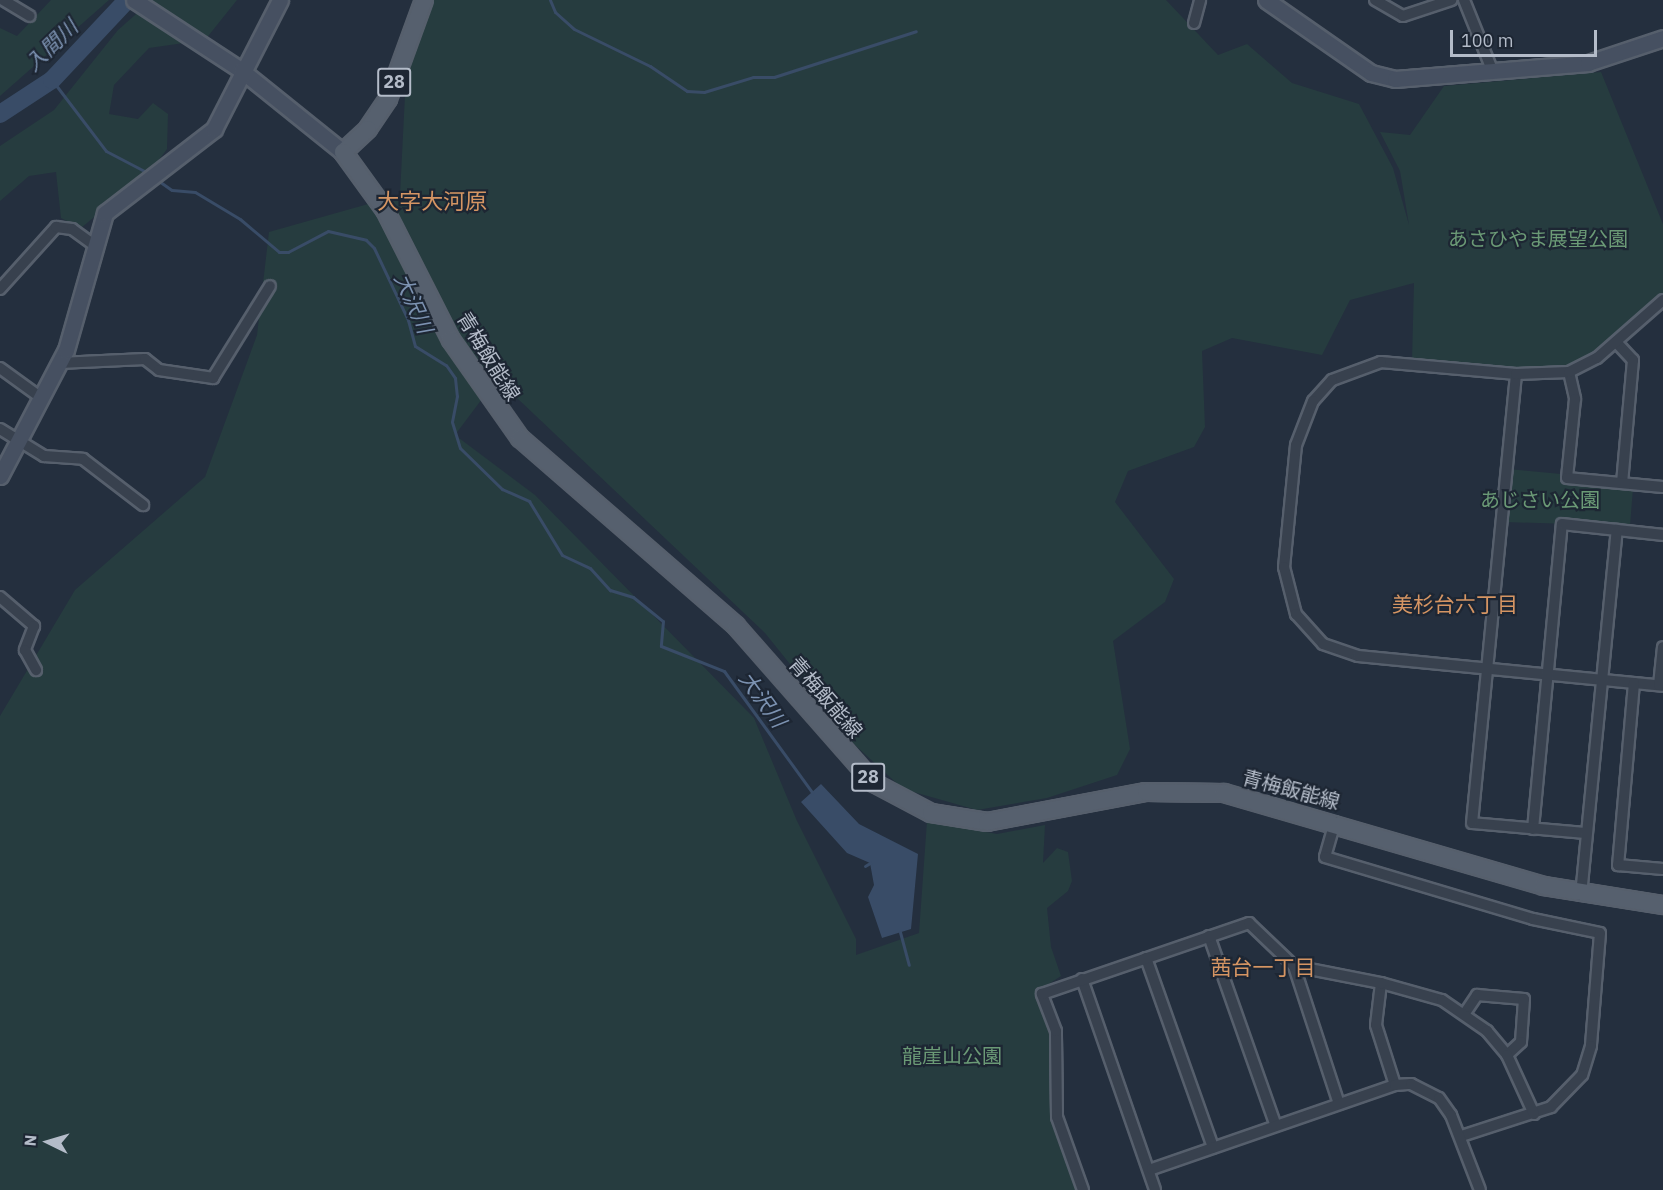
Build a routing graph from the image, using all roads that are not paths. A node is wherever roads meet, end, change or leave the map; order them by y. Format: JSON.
{"nodes":[{"id":1,"x":3,"y":0,"type":"edge"},
{"id":2,"x":134,"y":0,"type":"edge"},
{"id":3,"x":280,"y":0,"type":"edge"},
{"id":4,"x":424,"y":0,"type":"edge"},
{"id":5,"x":1200,"y":0,"type":"edge"},
{"id":6,"x":1266,"y":0,"type":"edge"},
{"id":7,"x":1376,"y":0,"type":"edge"},
{"id":8,"x":1451,"y":0,"type":"edge"},
{"id":9,"x":1464,"y":0,"type":"edge"},
{"id":10,"x":30,"y":16,"type":"dead end"},
{"id":11,"x":1194,"y":23,"type":"dead end"},
{"id":12,"x":1663,"y":38,"type":"edge"},
{"id":13,"x":241,"y":70,"type":"junction"},
{"id":14,"x":1493,"y":72,"type":"junction"},
{"id":15,"x":343,"y":152,"type":"junction"},
{"id":16,"x":95,"y":246,"type":"junction"},
{"id":17,"x":270,"y":286,"type":"dead end"},
{"id":18,"x":0,"y":289,"type":"edge"},
{"id":19,"x":1663,"y":300,"type":"edge"},
{"id":20,"x":1616,"y":342,"type":"junction"},
{"id":21,"x":59,"y":363,"type":"junction"},
{"id":22,"x":0,"y":368,"type":"edge"},
{"id":23,"x":1569,"y":372,"type":"junction"},
{"id":24,"x":1516,"y":374,"type":"junction"},
{"id":25,"x":40,"y":397,"type":"junction"},
{"id":26,"x":0,"y":429,"type":"edge"},
{"id":27,"x":16,"y":441,"type":"junction"},
{"id":28,"x":0,"y":476,"type":"edge"},
{"id":29,"x":1622,"y":483,"type":"junction"},
{"id":30,"x":1663,"y":487,"type":"edge"},
{"id":31,"x":143,"y":505,"type":"dead end"},
{"id":32,"x":1617,"y":530,"type":"junction"},
{"id":33,"x":1663,"y":535,"type":"edge"},
{"id":34,"x":0,"y":597,"type":"edge"},
{"id":35,"x":1663,"y":647,"type":"edge"},
{"id":36,"x":1486,"y":669,"type":"junction"},
{"id":37,"x":36,"y":670,"type":"dead end"},
{"id":38,"x":1548,"y":675,"type":"junction"},
{"id":39,"x":1602,"y":680,"type":"junction"},
{"id":40,"x":1634,"y":683,"type":"junction"},
{"id":41,"x":1661,"y":685,"type":"edge"},
{"id":42,"x":1335,"y":822,"type":"junction"},
{"id":43,"x":1533,"y":829,"type":"junction"},
{"id":44,"x":1586,"y":833,"type":"junction"},
{"id":45,"x":1663,"y":869,"type":"edge"},
{"id":46,"x":1581,"y":895,"type":"junction"},
{"id":47,"x":1663,"y":905,"type":"edge"},
{"id":48,"x":1209,"y":936,"type":"junction"},
{"id":49,"x":1146,"y":958,"type":"junction"},
{"id":50,"x":1294,"y":966,"type":"junction"},
{"id":51,"x":1082,"y":979,"type":"junction"},
{"id":52,"x":1381,"y":983,"type":"junction"},
{"id":53,"x":1465,"y":1013,"type":"junction"},
{"id":54,"x":1508,"y":1055,"type":"junction"},
{"id":55,"x":1395,"y":1085,"type":"junction"},
{"id":56,"x":1340,"y":1104,"type":"junction"},
{"id":57,"x":1534,"y":1114,"type":"junction"},
{"id":58,"x":1276,"y":1126,"type":"junction"},
{"id":59,"x":1462,"y":1136,"type":"junction"},
{"id":60,"x":1213,"y":1147,"type":"junction"},
{"id":61,"x":1152,"y":1169,"type":"junction"},
{"id":62,"x":1083,"y":1190,"type":"edge"},
{"id":63,"x":1155,"y":1190,"type":"edge"},
{"id":64,"x":1480,"y":1190,"type":"edge"}],
"edges":[{"from":1,"to":10,"type":"street"},
{"from":2,"to":13,"type":"street"},
{"from":3,"to":13,"type":"street"},
{"from":4,"to":15,"type":"main road","number":"28"},
{"from":5,"to":11,"type":"street"},
{"from":6,"to":14,"type":"street"},
{"from":7,"to":8,"type":"street"},
{"from":9,"to":14,"type":"street"},
{"from":12,"to":14,"type":"street"},
{"from":13,"to":15,"type":"street"},
{"from":13,"to":16,"type":"street"},
{"from":15,"to":42,"type":"main road","name":"青梅飯能線","number":"28"},
{"from":16,"to":18,"type":"street"},
{"from":16,"to":21,"type":"street"},
{"from":17,"to":21,"type":"street"},
{"from":19,"to":20,"type":"street"},
{"from":20,"to":23,"type":"street"},
{"from":20,"to":29,"type":"street"},
{"from":21,"to":25,"type":"street"},
{"from":22,"to":25,"type":"street"},
{"from":23,"to":24,"type":"street"},
{"from":23,"to":29,"type":"street"},
{"from":24,"to":36,"type":"street"},
{"from":24,"to":36,"type":"street"},
{"from":25,"to":27,"type":"street"},
{"from":26,"to":27,"type":"street"},
{"from":27,"to":28,"type":"street"},
{"from":27,"to":31,"type":"street"},
{"from":29,"to":30,"type":"street"},
{"from":32,"to":33,"type":"street"},
{"from":32,"to":38,"type":"street"},
{"from":32,"to":39,"type":"street"},
{"from":34,"to":37,"type":"street"},
{"from":35,"to":41,"type":"street"},
{"from":36,"to":38,"type":"street"},
{"from":36,"to":43,"type":"street"},
{"from":38,"to":39,"type":"street"},
{"from":38,"to":43,"type":"street"},
{"from":39,"to":40,"type":"street"},
{"from":39,"to":44,"type":"street"},
{"from":40,"to":41,"type":"street"},
{"from":40,"to":45,"type":"street"},
{"from":42,"to":46,"type":"main road","name":"青梅飯能線","number":"28"},
{"from":42,"to":57,"type":"street"},
{"from":43,"to":44,"type":"street"},
{"from":44,"to":46,"type":"street"},
{"from":46,"to":47,"type":"main road","name":"青梅飯能線","number":"28"},
{"from":48,"to":49,"type":"street"},
{"from":48,"to":50,"type":"street"},
{"from":48,"to":58,"type":"street"},
{"from":49,"to":51,"type":"street"},
{"from":49,"to":60,"type":"street"},
{"from":50,"to":52,"type":"street"},
{"from":50,"to":56,"type":"street"},
{"from":51,"to":61,"type":"street"},
{"from":51,"to":62,"type":"street"},
{"from":52,"to":53,"type":"street"},
{"from":52,"to":55,"type":"street"},
{"from":53,"to":54,"type":"street"},
{"from":53,"to":54,"type":"street"},
{"from":54,"to":57,"type":"street"},
{"from":55,"to":56,"type":"street"},
{"from":55,"to":59,"type":"street"},
{"from":56,"to":58,"type":"street"},
{"from":57,"to":59,"type":"street"},
{"from":58,"to":60,"type":"street"},
{"from":59,"to":64,"type":"street"},
{"from":60,"to":61,"type":"street"},
{"from":61,"to":63,"type":"street"}]}
